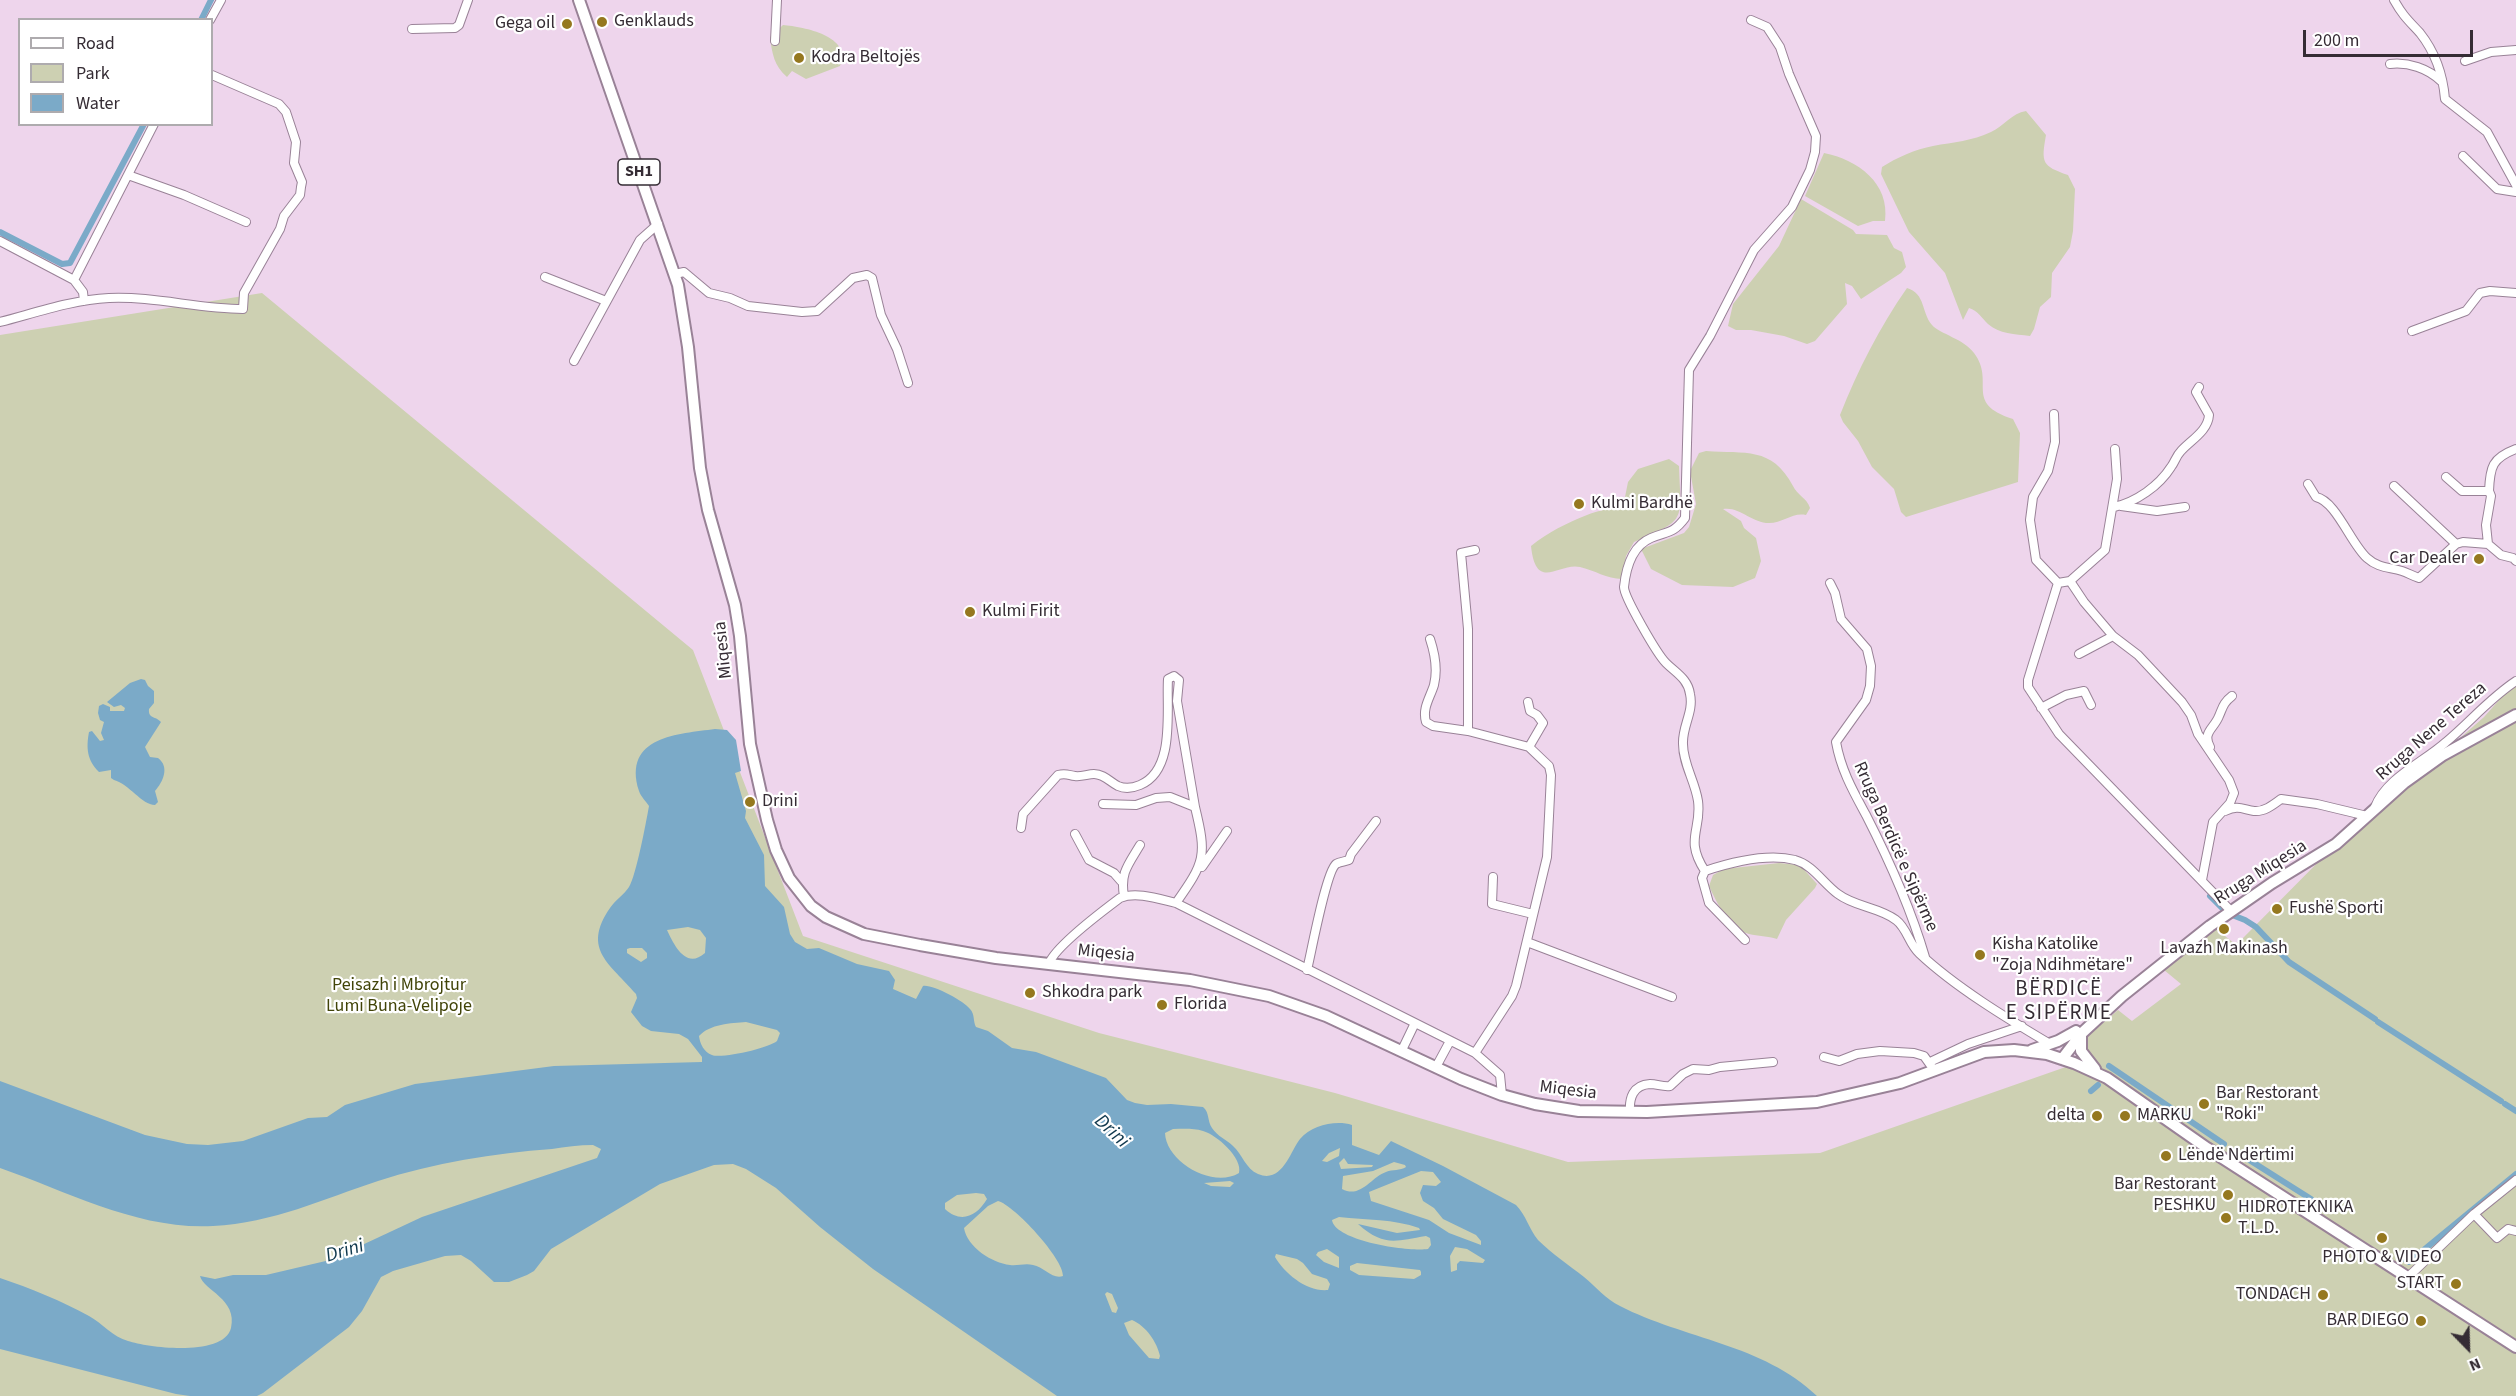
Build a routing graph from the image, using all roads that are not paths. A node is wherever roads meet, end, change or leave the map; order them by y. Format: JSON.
{"nodes":[{"id":1,"x":221,"y":0,"type":"edge"},
{"id":2,"x":468,"y":0,"type":"edge"},
{"id":3,"x":579,"y":0,"type":"edge"},
{"id":4,"x":777,"y":0,"type":"edge"},
{"id":5,"x":2394,"y":0,"type":"edge"},
{"id":6,"x":211,"y":18,"type":"edge"},
{"id":7,"x":1751,"y":20,"type":"dead end"},
{"id":8,"x":412,"y":29,"type":"dead end"},
{"id":9,"x":775,"y":41,"type":"dead end"},
{"id":10,"x":2516,"y":50,"type":"edge"},
{"id":11,"x":2465,"y":61,"type":"dead end"},
{"id":12,"x":2390,"y":64,"type":"dead end"},
{"id":13,"x":213,"y":75,"type":"edge"},
{"id":14,"x":2443,"y":83,"type":"junction"},
{"id":15,"x":153,"y":126,"type":"edge"},
{"id":16,"x":2463,"y":156,"type":"dead end"},
{"id":17,"x":128,"y":175,"type":"junction"},
{"id":18,"x":2516,"y":185,"type":"edge"},
{"id":19,"x":2516,"y":192,"type":"edge"},
{"id":20,"x":246,"y":222,"type":"dead end"},
{"id":21,"x":658,"y":224,"type":"junction"},
{"id":22,"x":0,"y":241,"type":"edge"},
{"id":23,"x":675,"y":274,"type":"junction"},
{"id":24,"x":545,"y":277,"type":"dead end"},
{"id":25,"x":74,"y":280,"type":"junction"},
{"id":26,"x":2516,"y":293,"type":"edge"},
{"id":27,"x":84,"y":301,"type":"junction"},
{"id":28,"x":606,"y":301,"type":"junction"},
{"id":29,"x":0,"y":322,"type":"edge"},
{"id":30,"x":2412,"y":331,"type":"dead end"},
{"id":31,"x":574,"y":361,"type":"dead end"},
{"id":32,"x":908,"y":383,"type":"dead end"},
{"id":33,"x":2199,"y":387,"type":"dead end"},
{"id":34,"x":2055,"y":414,"type":"dead end"},
{"id":35,"x":2115,"y":449,"type":"dead end"},
{"id":36,"x":2516,"y":449,"type":"edge"},
{"id":37,"x":2446,"y":477,"type":"dead end"},
{"id":38,"x":2308,"y":484,"type":"dead end"},
{"id":39,"x":2394,"y":486,"type":"dead end"},
{"id":40,"x":2489,"y":491,"type":"junction"},
{"id":41,"x":2116,"y":506,"type":"junction"},
{"id":42,"x":2185,"y":507,"type":"dead end"},
{"id":43,"x":2456,"y":543,"type":"junction"},
{"id":44,"x":2488,"y":544,"type":"junction"},
{"id":45,"x":1475,"y":550,"type":"dead end"},
{"id":46,"x":2516,"y":561,"type":"edge"},
{"id":47,"x":2070,"y":581,"type":"junction"},
{"id":48,"x":1830,"y":583,"type":"dead end"},
{"id":49,"x":2058,"y":583,"type":"junction"},
{"id":50,"x":2113,"y":636,"type":"junction"},
{"id":51,"x":1430,"y":639,"type":"dead end"},
{"id":52,"x":2079,"y":654,"type":"dead end"},
{"id":53,"x":2516,"y":681,"type":"edge"},
{"id":54,"x":2232,"y":696,"type":"dead end"},
{"id":55,"x":1528,"y":702,"type":"dead end"},
{"id":56,"x":2091,"y":705,"type":"dead end"},
{"id":57,"x":2041,"y":708,"type":"junction"},
{"id":58,"x":2516,"y":715,"type":"edge"},
{"id":59,"x":1468,"y":731,"type":"junction"},
{"id":60,"x":1529,"y":747,"type":"junction"},
{"id":61,"x":2214,"y":757,"type":"junction"},
{"id":62,"x":1103,"y":804,"type":"dead end"},
{"id":63,"x":1195,"y":807,"type":"junction"},
{"id":64,"x":2222,"y":813,"type":"junction"},
{"id":65,"x":2370,"y":813,"type":"junction"},
{"id":66,"x":1376,"y":820,"type":"dead end"},
{"id":67,"x":1020,"y":828,"type":"dead end"},
{"id":68,"x":1227,"y":831,"type":"dead end"},
{"id":69,"x":1075,"y":834,"type":"dead end"},
{"id":70,"x":1140,"y":845,"type":"dead end"},
{"id":71,"x":1705,"y":870,"type":"junction"},
{"id":72,"x":1197,"y":874,"type":"junction"},
{"id":73,"x":1493,"y":878,"type":"dead end"},
{"id":74,"x":2202,"y":880,"type":"junction"},
{"id":75,"x":1121,"y":881,"type":"junction"},
{"id":76,"x":1124,"y":896,"type":"junction"},
{"id":77,"x":1176,"y":903,"type":"junction"},
{"id":78,"x":1533,"y":914,"type":"junction"},
{"id":79,"x":2226,"y":914,"type":"junction"},
{"id":80,"x":1745,"y":940,"type":"dead end"},
{"id":81,"x":1527,"y":942,"type":"junction"},
{"id":82,"x":1926,"y":959,"type":"junction"},
{"id":83,"x":1049,"y":964,"type":"junction"},
{"id":84,"x":1307,"y":970,"type":"junction"},
{"id":85,"x":1672,"y":997,"type":"dead end"},
{"id":86,"x":1415,"y":1023,"type":"junction"},
{"id":87,"x":2022,"y":1026,"type":"junction"},
{"id":88,"x":2079,"y":1032,"type":"junction"},
{"id":89,"x":1450,"y":1041,"type":"junction"},
{"id":90,"x":2050,"y":1044,"type":"junction"},
{"id":91,"x":1401,"y":1050,"type":"junction"},
{"id":92,"x":2024,"y":1051,"type":"junction"},
{"id":93,"x":1475,"y":1053,"type":"junction"},
{"id":94,"x":1824,"y":1058,"type":"dead end"},
{"id":95,"x":2060,"y":1058,"type":"junction"},
{"id":96,"x":1773,"y":1062,"type":"dead end"},
{"id":97,"x":1932,"y":1066,"type":"junction"},
{"id":98,"x":1436,"y":1067,"type":"junction"},
{"id":99,"x":2099,"y":1074,"type":"junction"},
{"id":100,"x":1502,"y":1095,"type":"junction"},
{"id":101,"x":1630,"y":1112,"type":"junction"},
{"id":102,"x":2516,"y":1180,"type":"edge"},
{"id":103,"x":2474,"y":1214,"type":"junction"},
{"id":104,"x":2516,"y":1231,"type":"edge"},
{"id":105,"x":2408,"y":1278,"type":"junction"},
{"id":106,"x":2516,"y":1347,"type":"edge"}],
"edges":[{"from":1,"to":6,"type":"street"},
{"from":2,"to":8,"type":"street"},
{"from":3,"to":21,"type":"main road","number":"SH1"},
{"from":4,"to":9,"type":"street"},
{"from":5,"to":14,"type":"street"},
{"from":7,"to":71,"type":"street"},
{"from":10,"to":11,"type":"street"},
{"from":12,"to":14,"type":"street"},
{"from":13,"to":27,"type":"street"},
{"from":14,"to":18,"type":"street"},
{"from":15,"to":17,"type":"street"},
{"from":16,"to":19,"type":"street"},
{"from":17,"to":20,"type":"street"},
{"from":17,"to":25,"type":"street"},
{"from":21,"to":23,"type":"main road","number":"SH1"},
{"from":21,"to":28,"type":"street"},
{"from":22,"to":25,"type":"street"},
{"from":23,"to":32,"type":"street"},
{"from":23,"to":83,"type":"main road","name":"Miqesia","number":"SH1"},
{"from":24,"to":28,"type":"street"},
{"from":25,"to":27,"type":"street"},
{"from":26,"to":30,"type":"street"},
{"from":27,"to":29,"type":"street"},
{"from":28,"to":31,"type":"street"},
{"from":33,"to":41,"type":"street"},
{"from":34,"to":49,"type":"street"},
{"from":35,"to":41,"type":"street"},
{"from":36,"to":40,"type":"street"},
{"from":37,"to":40,"type":"street"},
{"from":38,"to":43,"type":"street"},
{"from":39,"to":43,"type":"street"},
{"from":40,"to":44,"type":"street"},
{"from":41,"to":42,"type":"street"},
{"from":41,"to":47,"type":"street"},
{"from":43,"to":44,"type":"street"},
{"from":44,"to":46,"type":"street"},
{"from":45,"to":59,"type":"street"},
{"from":47,"to":49,"type":"street"},
{"from":47,"to":50,"type":"street"},
{"from":48,"to":82,"type":"street","name":"Rruga Berdicë e Sipërme"},
{"from":49,"to":57,"type":"street"},
{"from":50,"to":52,"type":"street"},
{"from":50,"to":61,"type":"street"},
{"from":51,"to":59,"type":"street"},
{"from":53,"to":65,"type":"street","name":"Rruga Nene Tereza"},
{"from":54,"to":61,"type":"street"},
{"from":55,"to":60,"type":"street"},
{"from":56,"to":57,"type":"street"},
{"from":57,"to":74,"type":"street"},
{"from":58,"to":65,"type":"main road","name":"Rruga Miqesia"},
{"from":59,"to":60,"type":"street"},
{"from":60,"to":78,"type":"street"},
{"from":61,"to":64,"type":"street"},
{"from":62,"to":63,"type":"street"},
{"from":63,"to":67,"type":"street"},
{"from":63,"to":72,"type":"street"},
{"from":64,"to":65,"type":"street"},
{"from":64,"to":74,"type":"street"},
{"from":65,"to":79,"type":"main road","name":"Rruga Miqesia"},
{"from":66,"to":84,"type":"street"},
{"from":68,"to":72,"type":"street"},
{"from":69,"to":75,"type":"street"},
{"from":70,"to":75,"type":"street"},
{"from":71,"to":80,"type":"street"},
{"from":71,"to":82,"type":"street"},
{"from":72,"to":77,"type":"street"},
{"from":73,"to":78,"type":"street"},
{"from":74,"to":79,"type":"street"},
{"from":75,"to":76,"type":"street"},
{"from":76,"to":77,"type":"street"},
{"from":76,"to":83,"type":"street"},
{"from":77,"to":84,"type":"street"},
{"from":78,"to":81,"type":"street"},
{"from":79,"to":88,"type":"main road","name":"Rruga Miqesia"},
{"from":81,"to":85,"type":"street"},
{"from":81,"to":93,"type":"street"},
{"from":82,"to":87,"type":"street","name":"Rruga Berdicë e Sipërme"},
{"from":83,"to":91,"type":"main road","name":"Miqesia","number":"SH1"},
{"from":84,"to":86,"type":"street"},
{"from":86,"to":89,"type":"street"},
{"from":86,"to":91,"type":"street"},
{"from":87,"to":90,"type":"street","name":"Rruga Berdicë e Sipërme"},
{"from":87,"to":97,"type":"street"},
{"from":88,"to":90,"type":"main road"},
{"from":88,"to":95,"type":"main road","name":"Rruga Miqesia"},
{"from":88,"to":99,"type":"main road"},
{"from":89,"to":93,"type":"street"},
{"from":89,"to":98,"type":"street"},
{"from":90,"to":92,"type":"main road"},
{"from":91,"to":98,"type":"main road","name":"Miqesia","number":"SH1"},
{"from":92,"to":95,"type":"main road","number":"SH1"},
{"from":92,"to":97,"type":"main road","name":"Miqesia","number":"SH1"},
{"from":93,"to":100,"type":"street"},
{"from":94,"to":97,"type":"street"},
{"from":95,"to":99,"type":"main road","number":"SH1"},
{"from":96,"to":101,"type":"street"},
{"from":97,"to":101,"type":"main road","name":"Miqesia","number":"SH1"},
{"from":98,"to":100,"type":"main road","name":"Miqesia","number":"SH1"},
{"from":99,"to":105,"type":"main road","number":"SH1"},
{"from":100,"to":101,"type":"main road","name":"Miqesia","number":"SH1"},
{"from":102,"to":103,"type":"street"},
{"from":103,"to":104,"type":"street"},
{"from":103,"to":105,"type":"street"},
{"from":105,"to":106,"type":"main road","number":"SH1"}]}
